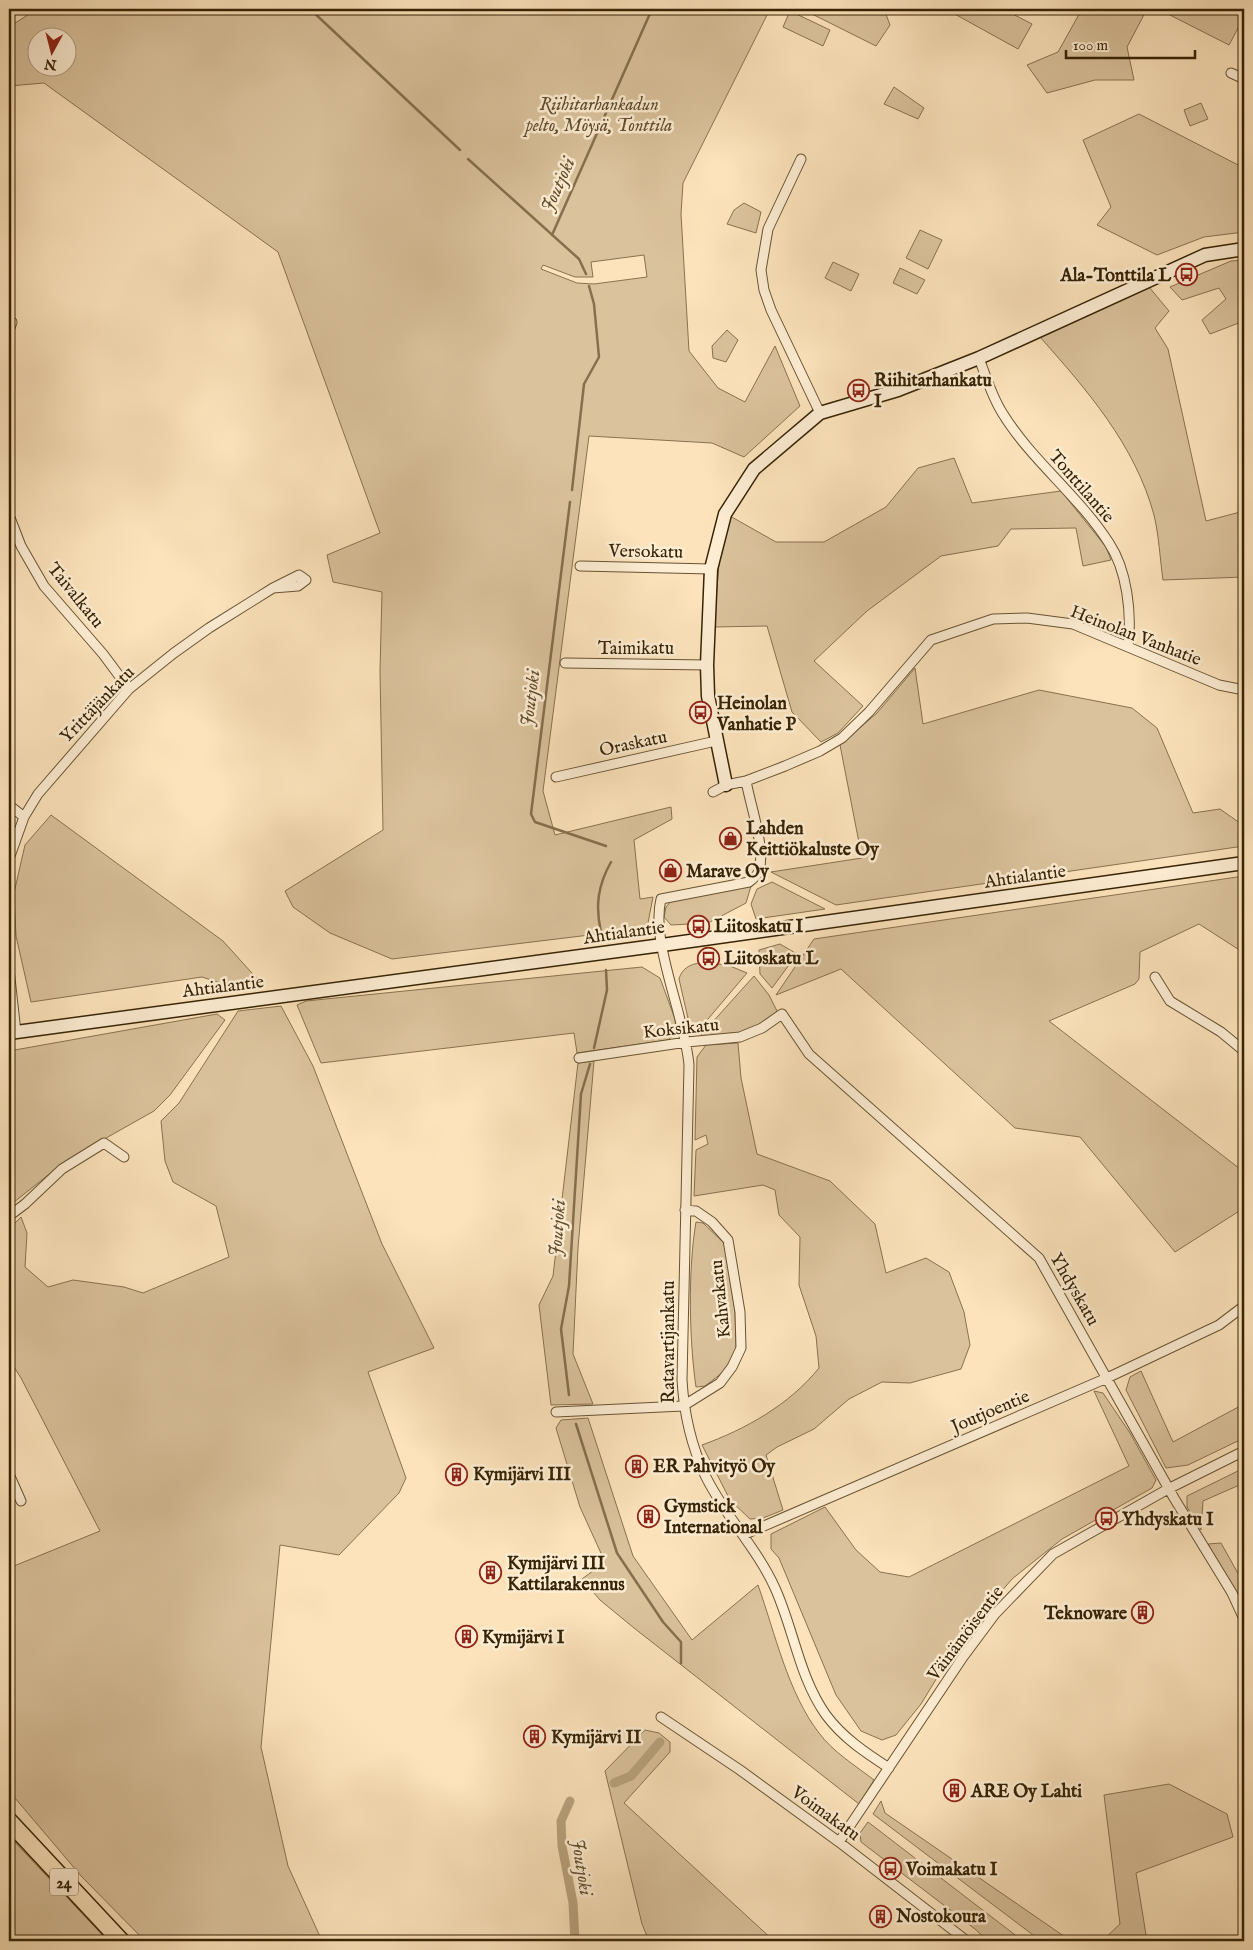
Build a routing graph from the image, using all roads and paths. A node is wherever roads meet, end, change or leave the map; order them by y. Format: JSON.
{"nodes":[{"id":1,"x":1231,"y":72,"type":"dead end"},
{"id":2,"x":1244,"y":79,"type":"edge"},
{"id":3,"x":802,"y":159,"type":"dead end"},
{"id":4,"x":1244,"y":249,"type":"edge"},
{"id":5,"x":12,"y":322,"type":"dead end"},
{"id":6,"x":9,"y":331,"type":"edge"},
{"id":7,"x":978,"y":358,"type":"junction"},
{"id":8,"x":820,"y":413,"type":"junction"},
{"id":9,"x":9,"y":515,"type":"edge"},
{"id":10,"x":580,"y":566,"type":"dead end"},
{"id":11,"x":711,"y":569,"type":"junction"},
{"id":12,"x":272,"y":588,"type":"dead end"},
{"id":13,"x":1128,"y":646,"type":"junction"},
{"id":14,"x":565,"y":663,"type":"dead end"},
{"id":15,"x":707,"y":665,"type":"junction"},
{"id":16,"x":129,"y":689,"type":"junction"},
{"id":17,"x":1244,"y":690,"type":"edge"},
{"id":18,"x":716,"y":742,"type":"junction"},
{"id":19,"x":556,"y":777,"type":"dead end"},
{"id":20,"x":746,"y":781,"type":"junction"},
{"id":21,"x":726,"y":785,"type":"junction"},
{"id":22,"x":712,"y":792,"type":"dead end"},
{"id":23,"x":9,"y":805,"type":"edge"},
{"id":24,"x":24,"y":817,"type":"junction"},
{"id":25,"x":9,"y":859,"type":"edge"},
{"id":26,"x":1244,"y":863,"type":"edge"},
{"id":27,"x":662,"y":945,"type":"junction"},
{"id":28,"x":9,"y":969,"type":"edge"},
{"id":29,"x":1155,"y":977,"type":"dead end"},
{"id":30,"x":782,"y":1014,"type":"joint"},
{"id":31,"x":12,"y":1032,"type":"edge"},
{"id":32,"x":687,"y":1042,"type":"junction"},
{"id":33,"x":1244,"y":1051,"type":"edge"},
{"id":34,"x":579,"y":1058,"type":"dead end"},
{"id":35,"x":124,"y":1157,"type":"dead end"},
{"id":36,"x":685,"y":1210,"type":"junction"},
{"id":37,"x":9,"y":1216,"type":"edge"},
{"id":38,"x":1244,"y":1306,"type":"edge"},
{"id":39,"x":1107,"y":1378,"type":"junction"},
{"id":40,"x":683,"y":1406,"type":"junction"},
{"id":41,"x":556,"y":1412,"type":"dead end"},
{"id":42,"x":1244,"y":1450,"type":"edge"},
{"id":43,"x":9,"y":1474,"type":"edge"},
{"id":44,"x":1168,"y":1488,"type":"junction"},
{"id":45,"x":21,"y":1501,"type":"dead end"},
{"id":46,"x":743,"y":1535,"type":"junction"},
{"id":47,"x":1244,"y":1619,"type":"edge"},
{"id":48,"x":661,"y":1717,"type":"dead end"},
{"id":49,"x":889,"y":1768,"type":"junction"},
{"id":50,"x":9,"y":1821,"type":"edge"},
{"id":51,"x":839,"y":1842,"type":"junction"},
{"id":52,"x":121,"y":1941,"type":"edge"},
{"id":53,"x":966,"y":1941,"type":"edge"}],
"edges":[{"from":1,"to":2,"type":"street"},
{"from":3,"to":8,"type":"street"},
{"from":4,"to":7,"type":"main road"},
{"from":5,"to":6,"type":"street"},
{"from":7,"to":8,"type":"main road"},
{"from":7,"to":13,"type":"street","name":"Tonttilantie"},
{"from":8,"to":11,"type":"main road"},
{"from":9,"to":16,"type":"street","name":"Taivalkatu"},
{"from":10,"to":11,"type":"street","name":"Versokatu"},
{"from":11,"to":15,"type":"main road"},
{"from":12,"to":16,"type":"street","name":"Yrittäjänkatu"},
{"from":13,"to":17,"type":"street","name":"Heinolan Vanhatie"},
{"from":13,"to":20,"type":"street","name":"Heinolan Vanhatie"},
{"from":14,"to":15,"type":"street","name":"Taimikatu"},
{"from":15,"to":18,"type":"main road"},
{"from":16,"to":24,"type":"street","name":"Yrittäjänkatu"},
{"from":18,"to":19,"type":"street","name":"Oraskatu"},
{"from":18,"to":21,"type":"main road"},
{"from":20,"to":21,"type":"street","name":"Heinolan Vanhatie"},
{"from":20,"to":27,"type":"street","name":"Ratavartijankatu"},
{"from":21,"to":22,"type":"street","name":"Heinolan Vanhatie"},
{"from":23,"to":24,"type":"street"},
{"from":24,"to":25,"type":"street","name":"Yrittäjänkatu"},
{"from":26,"to":27,"type":"main road","name":"Ahtialantie"},
{"from":27,"to":31,"type":"main road","name":"Ahtialantie"},
{"from":27,"to":32,"type":"street","name":"Ratavartijankatu"},
{"from":28,"to":31,"type":"street"},
{"from":29,"to":33,"type":"street"},
{"from":30,"to":32,"type":"street","name":"Koksikatu"},
{"from":30,"to":39,"type":"street","name":"Yhdyskatu"},
{"from":32,"to":34,"type":"street","name":"Koksikatu"},
{"from":32,"to":36,"type":"street","name":"Ratavartijankatu"},
{"from":35,"to":37,"type":"street"},
{"from":36,"to":40,"type":"street","name":"Ratavartijankatu"},
{"from":36,"to":40,"type":"street","name":"Kahvakatu"},
{"from":38,"to":39,"type":"street","name":"Joutjoentie"},
{"from":39,"to":44,"type":"street","name":"Yhdyskatu"},
{"from":39,"to":46,"type":"street","name":"Joutjoentie"},
{"from":40,"to":41,"type":"street","name":"Kahvakatu"},
{"from":40,"to":46,"type":"street","name":"Ratavartijankatu"},
{"from":42,"to":44,"type":"street","name":"Väinämöisentie"},
{"from":43,"to":45,"type":"street"},
{"from":44,"to":47,"type":"street","name":"Yhdyskatu"},
{"from":44,"to":49,"type":"street","name":"Väinämöisentie"},
{"from":46,"to":49,"type":"street","name":"Ratavartijankatu"},
{"from":48,"to":51,"type":"street","name":"Voimakatu"},
{"from":49,"to":51,"type":"street","name":"Väinämöisentie"},
{"from":50,"to":52,"type":"highway","number":"24"},
{"from":51,"to":53,"type":"street","name":"Voimakatu"}]}
